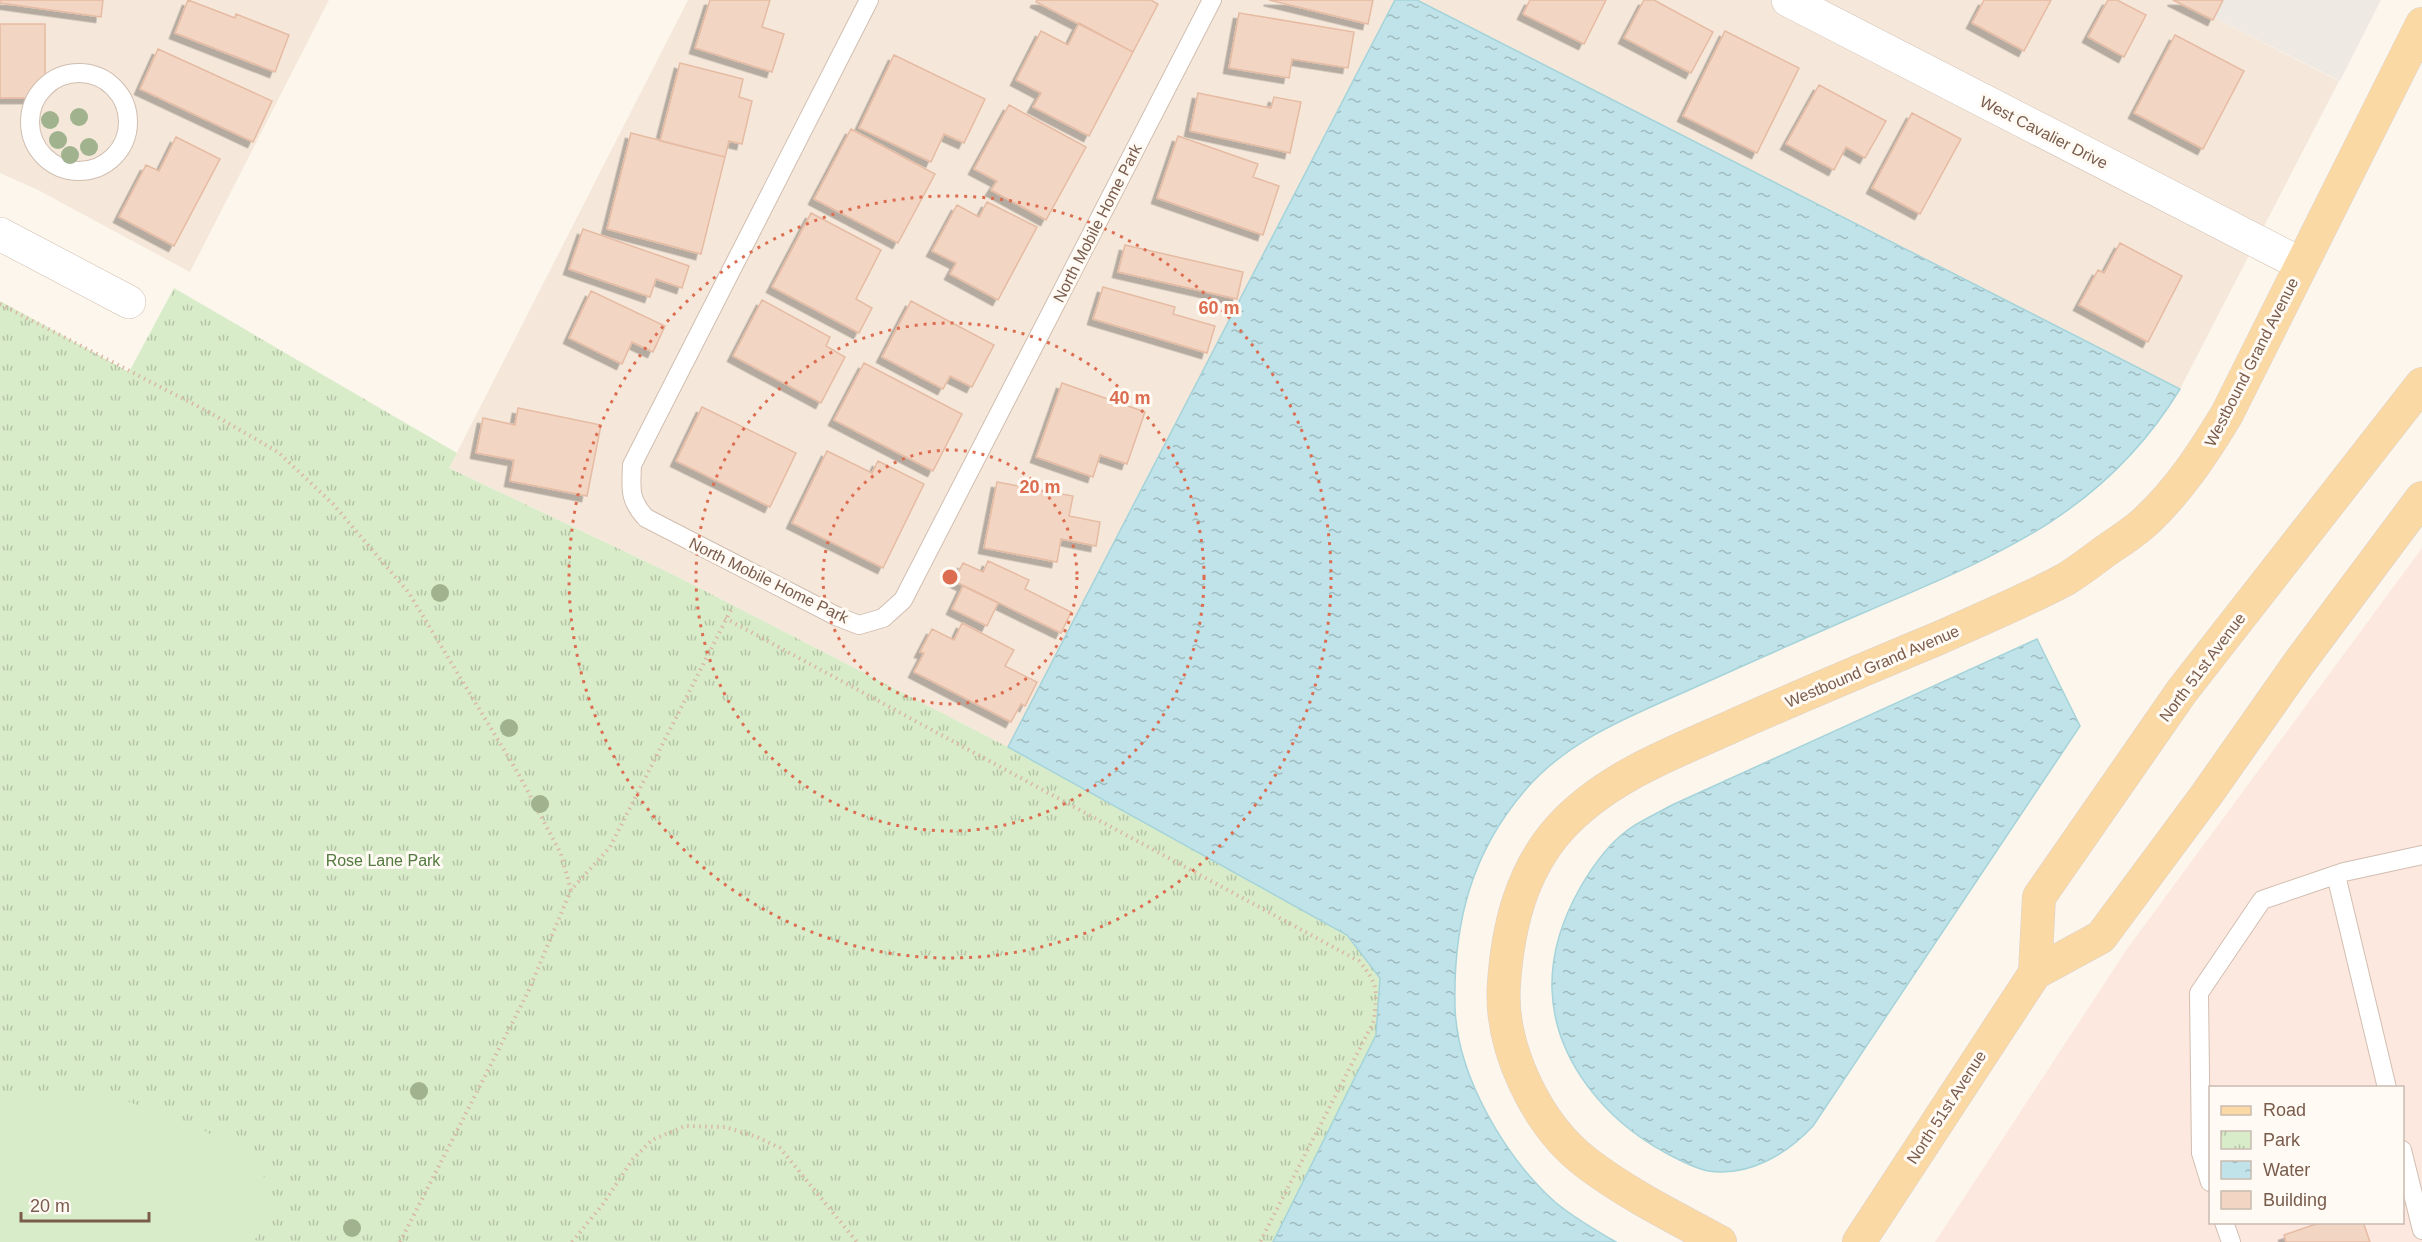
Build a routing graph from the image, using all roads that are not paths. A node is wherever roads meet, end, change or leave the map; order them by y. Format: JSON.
{"nodes":[{"id":1,"x":870,"y":0,"type":"edge"},
{"id":2,"x":1212,"y":0,"type":"edge"},
{"id":3,"x":1788,"y":0,"type":"edge"},
{"id":4,"x":2422,"y":24,"type":"edge"},
{"id":5,"x":96,"y":168,"type":"joint"},
{"id":6,"x":0,"y":234,"type":"edge"},
{"id":7,"x":2301,"y":264,"type":"junction"},
{"id":8,"x":129,"y":302,"type":"dead end"},
{"id":9,"x":2422,"y":384,"type":"edge"},
{"id":10,"x":2422,"y":498,"type":"edge"},
{"id":11,"x":2422,"y":855,"type":"edge"},
{"id":12,"x":2336,"y":875,"type":"junction"},
{"id":13,"x":2035,"y":973,"type":"junction"},
{"id":14,"x":2387,"y":1086,"type":"edge"},
{"id":15,"x":2404,"y":1154,"type":"edge"},
{"id":16,"x":2209,"y":1176,"type":"edge"},
{"id":17,"x":2225,"y":1224,"type":"edge"},
{"id":18,"x":2422,"y":1230,"type":"edge"},
{"id":19,"x":1720,"y":1242,"type":"edge"},
{"id":20,"x":1859,"y":1242,"type":"edge"},
{"id":21,"x":2231,"y":1242,"type":"edge"}],
"edges":[{"from":1,"to":2,"type":"lane","name":"North Mobile Home Park"},
{"from":3,"to":7,"type":"street","name":"West Cavalier Drive"},
{"from":4,"to":7,"type":"main road","name":"Westbound Grand Avenue"},
{"from":5,"to":5,"type":"lane"},
{"from":6,"to":8,"type":"street"},
{"from":7,"to":19,"type":"main road","name":"Westbound Grand Avenue"},
{"from":9,"to":13,"type":"main road","name":"North 51st Avenue"},
{"from":10,"to":13,"type":"main road","name":"North 51st Avenue"},
{"from":11,"to":12,"type":"lane"},
{"from":12,"to":14,"type":"lane"},
{"from":12,"to":16,"type":"lane"},
{"from":13,"to":20,"type":"main road","name":"North 51st Avenue"},
{"from":15,"to":18,"type":"lane"},
{"from":17,"to":21,"type":"lane"}]}
